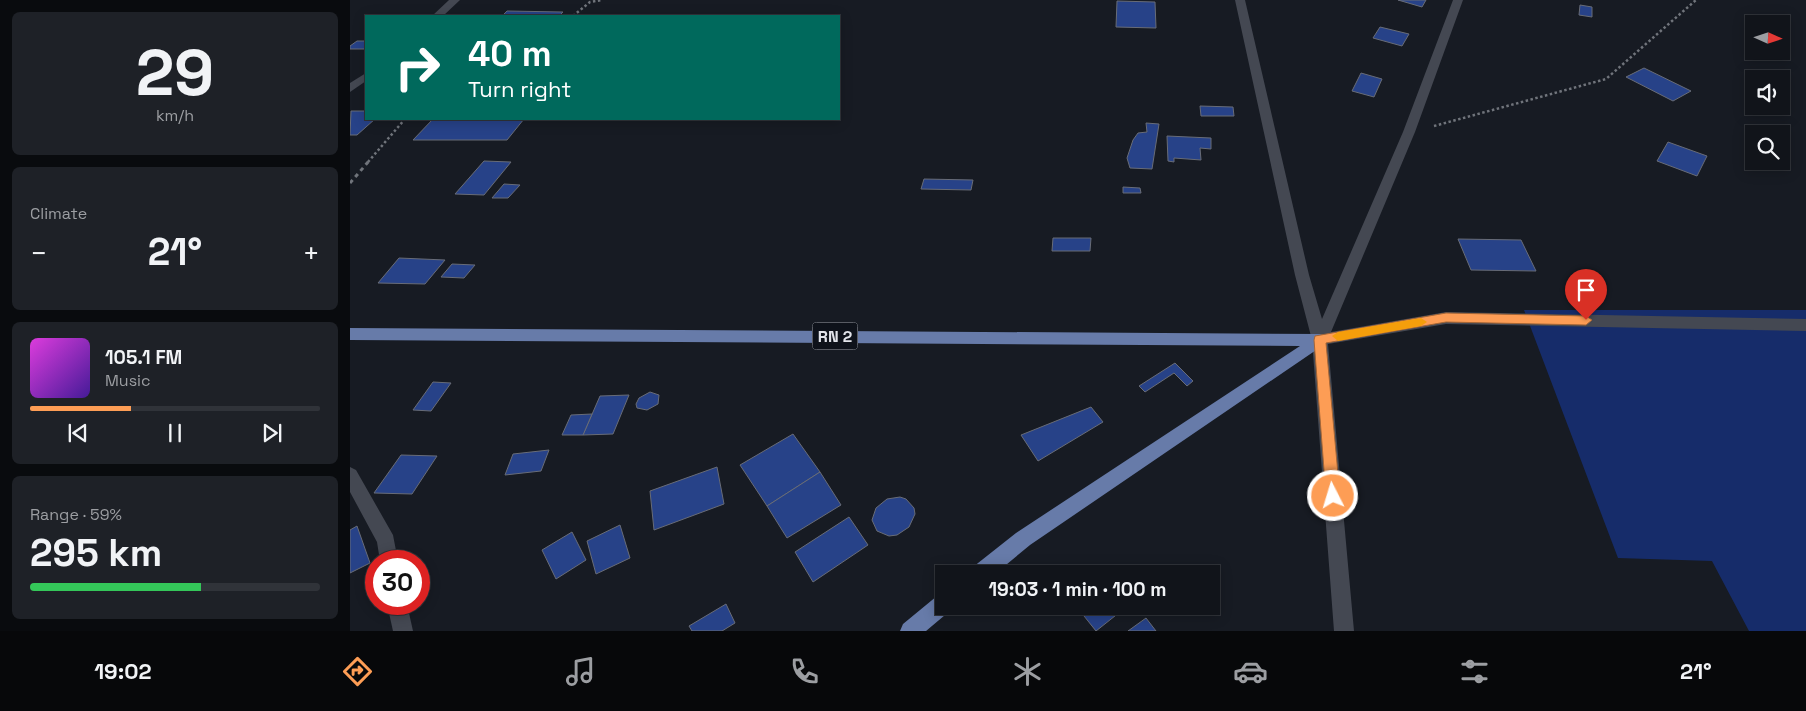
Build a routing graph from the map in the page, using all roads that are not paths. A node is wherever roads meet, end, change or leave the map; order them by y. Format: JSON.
{"nodes":[{"id":1,"x":455,"y":0,"type":"edge"},
{"id":2,"x":1240,"y":0,"type":"edge"},
{"id":3,"x":1458,"y":0,"type":"edge"},
{"id":4,"x":438,"y":15,"type":"edge"},
{"id":5,"x":365,"y":77,"type":"edge"},
{"id":6,"x":350,"y":89,"type":"edge"},
{"id":7,"x":1806,"y":325,"type":"edge"},
{"id":8,"x":350,"y":334,"type":"edge"},
{"id":9,"x":1320,"y":340,"type":"junction"},
{"id":10,"x":350,"y":475,"type":"edge"},
{"id":11,"x":388,"y":550,"type":"edge"},
{"id":12,"x":991,"y":565,"type":"edge"},
{"id":13,"x":935,"y":611,"type":"edge"},
{"id":14,"x":399,"y":615,"type":"edge"},
{"id":15,"x":403,"y":631,"type":"edge"},
{"id":16,"x":910,"y":631,"type":"edge"},
{"id":17,"x":1344,"y":631,"type":"edge"}],
"edges":[{"from":1,"to":4,"type":"street"},
{"from":2,"to":9,"type":"street"},
{"from":3,"to":9,"type":"street"},
{"from":5,"to":6,"type":"street"},
{"from":7,"to":9,"type":"street"},
{"from":8,"to":9,"type":"main road","number":"RN 2"},
{"from":9,"to":12,"type":"main road"},
{"from":9,"to":17,"type":"street"},
{"from":10,"to":11,"type":"street"},
{"from":13,"to":16,"type":"main road"},
{"from":14,"to":15,"type":"street"}]}
